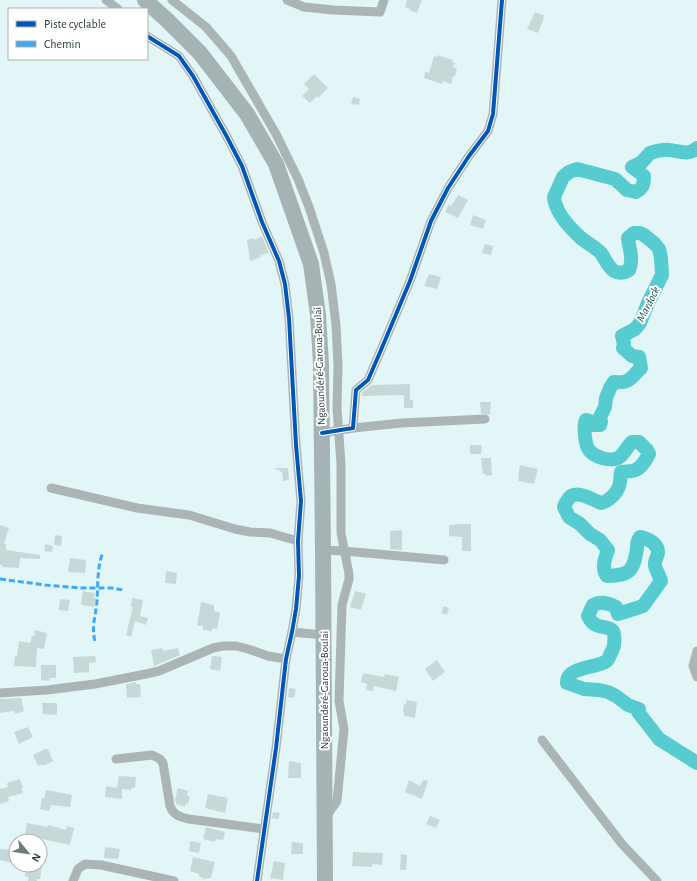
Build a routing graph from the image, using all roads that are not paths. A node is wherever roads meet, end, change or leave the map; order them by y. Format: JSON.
{"nodes":[{"id":1,"x":106,"y":0,"type":"edge"},
{"id":2,"x":145,"y":0,"type":"edge"},
{"id":3,"x":172,"y":0,"type":"edge"},
{"id":4,"x":287,"y":0,"type":"edge"},
{"id":5,"x":384,"y":0,"type":"edge"},
{"id":6,"x":502,"y":0,"type":"edge"},
{"id":7,"x":117,"y":8,"type":"edge"},
{"id":8,"x":148,"y":37,"type":"edge"},
{"id":9,"x":485,"y":419,"type":"dead end"},
{"id":10,"x":354,"y":428,"type":"junction"},
{"id":11,"x":339,"y":430,"type":"junction"},
{"id":12,"x":322,"y":433,"type":"junction"},
{"id":13,"x":51,"y":488,"type":"dead end"},
{"id":14,"x":298,"y":541,"type":"junction"},
{"id":15,"x":323,"y":550,"type":"junction"},
{"id":16,"x":344,"y":551,"type":"junction"},
{"id":17,"x":444,"y":560,"type":"dead end"},
{"id":18,"x":292,"y":632,"type":"junction"},
{"id":19,"x":323,"y":635,"type":"junction"},
{"id":20,"x":697,"y":651,"type":"edge"},
{"id":21,"x":286,"y":659,"type":"junction"},
{"id":22,"x":697,"y":677,"type":"edge"},
{"id":23,"x":0,"y":693,"type":"edge"},
{"id":24,"x":542,"y":740,"type":"dead end"},
{"id":25,"x":116,"y":759,"type":"dead end"},
{"id":26,"x":324,"y":819,"type":"junction"},
{"id":27,"x":264,"y":829,"type":"junction"},
{"id":28,"x":73,"y":881,"type":"edge"},
{"id":29,"x":174,"y":881,"type":"edge"},
{"id":30,"x":257,"y":881,"type":"edge"},
{"id":31,"x":325,"y":881,"type":"edge"},
{"id":32,"x":657,"y":881,"type":"edge"}],
"edges":[{"from":1,"to":7,"type":"street"},
{"from":2,"to":12,"type":"highway","name":"Ngaoundéré-Garoua-Boulai"},
{"from":3,"to":11,"type":"street"},
{"from":4,"to":5,"type":"street"},
{"from":6,"to":10,"type":"street"},
{"from":8,"to":14,"type":"street"},
{"from":9,"to":10,"type":"street"},
{"from":10,"to":11,"type":"street"},
{"from":11,"to":12,"type":"street"},
{"from":11,"to":16,"type":"street"},
{"from":12,"to":15,"type":"highway","name":"Ngaoundéré-Garoua-Boulai"},
{"from":13,"to":14,"type":"street"},
{"from":14,"to":18,"type":"street"},
{"from":15,"to":16,"type":"street"},
{"from":15,"to":19,"type":"highway","name":"Ngaoundéré-Garoua-Boulai"},
{"from":16,"to":17,"type":"street"},
{"from":16,"to":26,"type":"street"},
{"from":18,"to":19,"type":"street"},
{"from":18,"to":21,"type":"street"},
{"from":19,"to":26,"type":"highway","name":"Ngaoundéré-Garoua-Boulai"},
{"from":20,"to":22,"type":"street"},
{"from":21,"to":23,"type":"street"},
{"from":21,"to":27,"type":"street"},
{"from":24,"to":32,"type":"street"},
{"from":25,"to":27,"type":"street"},
{"from":26,"to":31,"type":"highway","name":"Ngaoundéré-Garoua-Boulai"},
{"from":27,"to":30,"type":"street"},
{"from":28,"to":29,"type":"street"}]}
